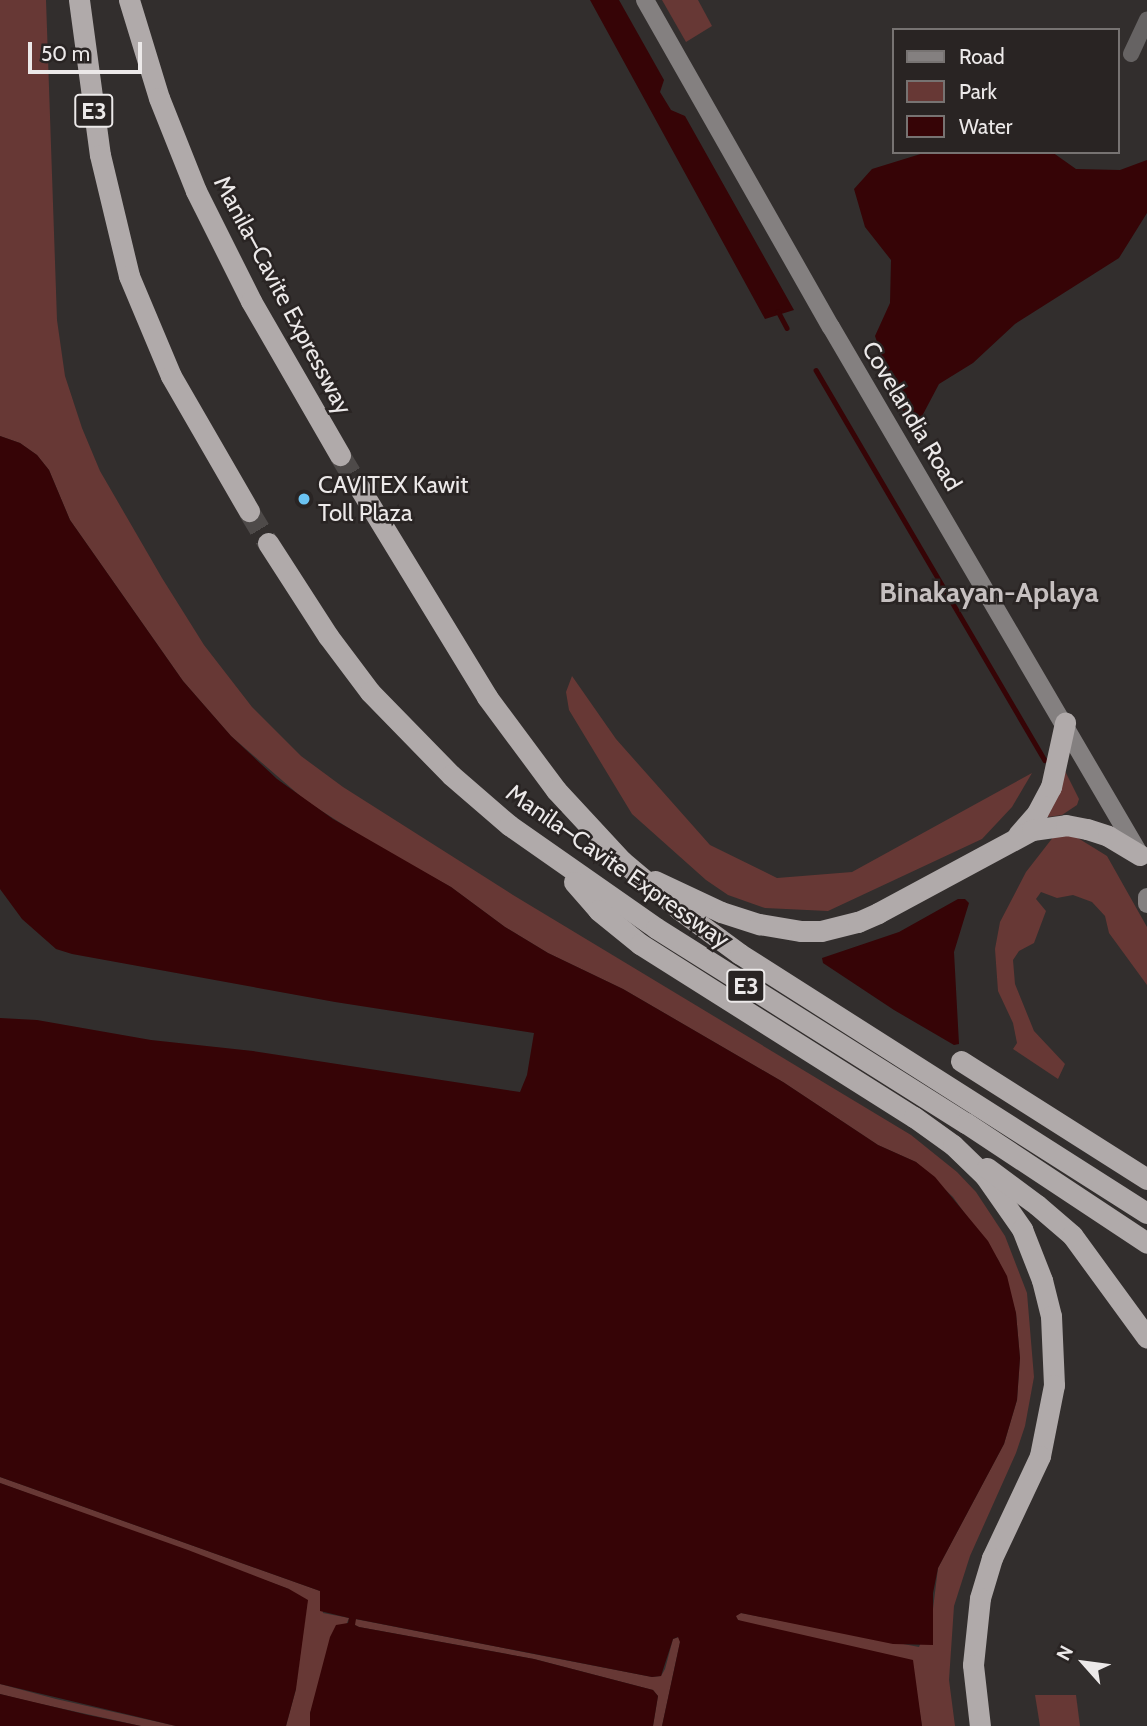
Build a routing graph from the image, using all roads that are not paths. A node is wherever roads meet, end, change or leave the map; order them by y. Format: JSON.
{"nodes":[{"id":1,"x":79,"y":0,"type":"edge"},
{"id":2,"x":129,"y":0,"type":"edge"},
{"id":3,"x":645,"y":0,"type":"edge"},
{"id":4,"x":1147,"y":20,"type":"edge"},
{"id":5,"x":1131,"y":54,"type":"dead end"},
{"id":6,"x":340,"y":455,"type":"tunnel mouth"},
{"id":7,"x":359,"y":487,"type":"tunnel mouth"},
{"id":8,"x":249,"y":511,"type":"tunnel mouth"},
{"id":9,"x":268,"y":543,"type":"tunnel mouth"},
{"id":10,"x":1065,"y":723,"type":"junction"},
{"id":11,"x":1018,"y":835,"type":"junction"},
{"id":12,"x":1140,"y":855,"type":"joint"},
{"id":13,"x":554,"y":860,"type":"junction"},
{"id":14,"x":637,"y":874,"type":"junction"},
{"id":15,"x":1147,"y":897,"type":"edge"},
{"id":16,"x":1147,"y":904,"type":"edge"},
{"id":17,"x":961,"y":1061,"type":"dead end"},
{"id":18,"x":953,"y":1145,"type":"junction"},
{"id":19,"x":1147,"y":1179,"type":"edge"},
{"id":20,"x":1147,"y":1213,"type":"edge"},
{"id":21,"x":1147,"y":1243,"type":"edge"},
{"id":22,"x":1147,"y":1338,"type":"edge"},
{"id":23,"x":980,"y":1726,"type":"edge"}],
"edges":[{"from":1,"to":8,"type":"highway","number":"E3"},
{"from":2,"to":6,"type":"highway","name":"Manila–Cavite Expressway"},
{"from":3,"to":10,"type":"main road","name":"Covelandia Road"},
{"from":4,"to":5,"type":"street"},
{"from":7,"to":14,"type":"highway","name":"Manila–Cavite Expressway","number":"E3"},
{"from":9,"to":13,"type":"highway","name":"Manila–Cavite Expressway","number":"E3"},
{"from":10,"to":11,"type":"highway"},
{"from":10,"to":12,"type":"main road","name":"Covelandia Road"},
{"from":11,"to":12,"type":"highway"},
{"from":11,"to":14,"type":"highway"},
{"from":13,"to":18,"type":"highway"},
{"from":13,"to":21,"type":"highway","name":"Manila–Cavite Expressway","number":"E3"},
{"from":14,"to":20,"type":"highway","name":"Manila–Cavite Expressway","number":"E3"},
{"from":15,"to":16,"type":"main road"},
{"from":17,"to":19,"type":"highway"},
{"from":18,"to":22,"type":"highway"},
{"from":18,"to":23,"type":"highway"}]}
